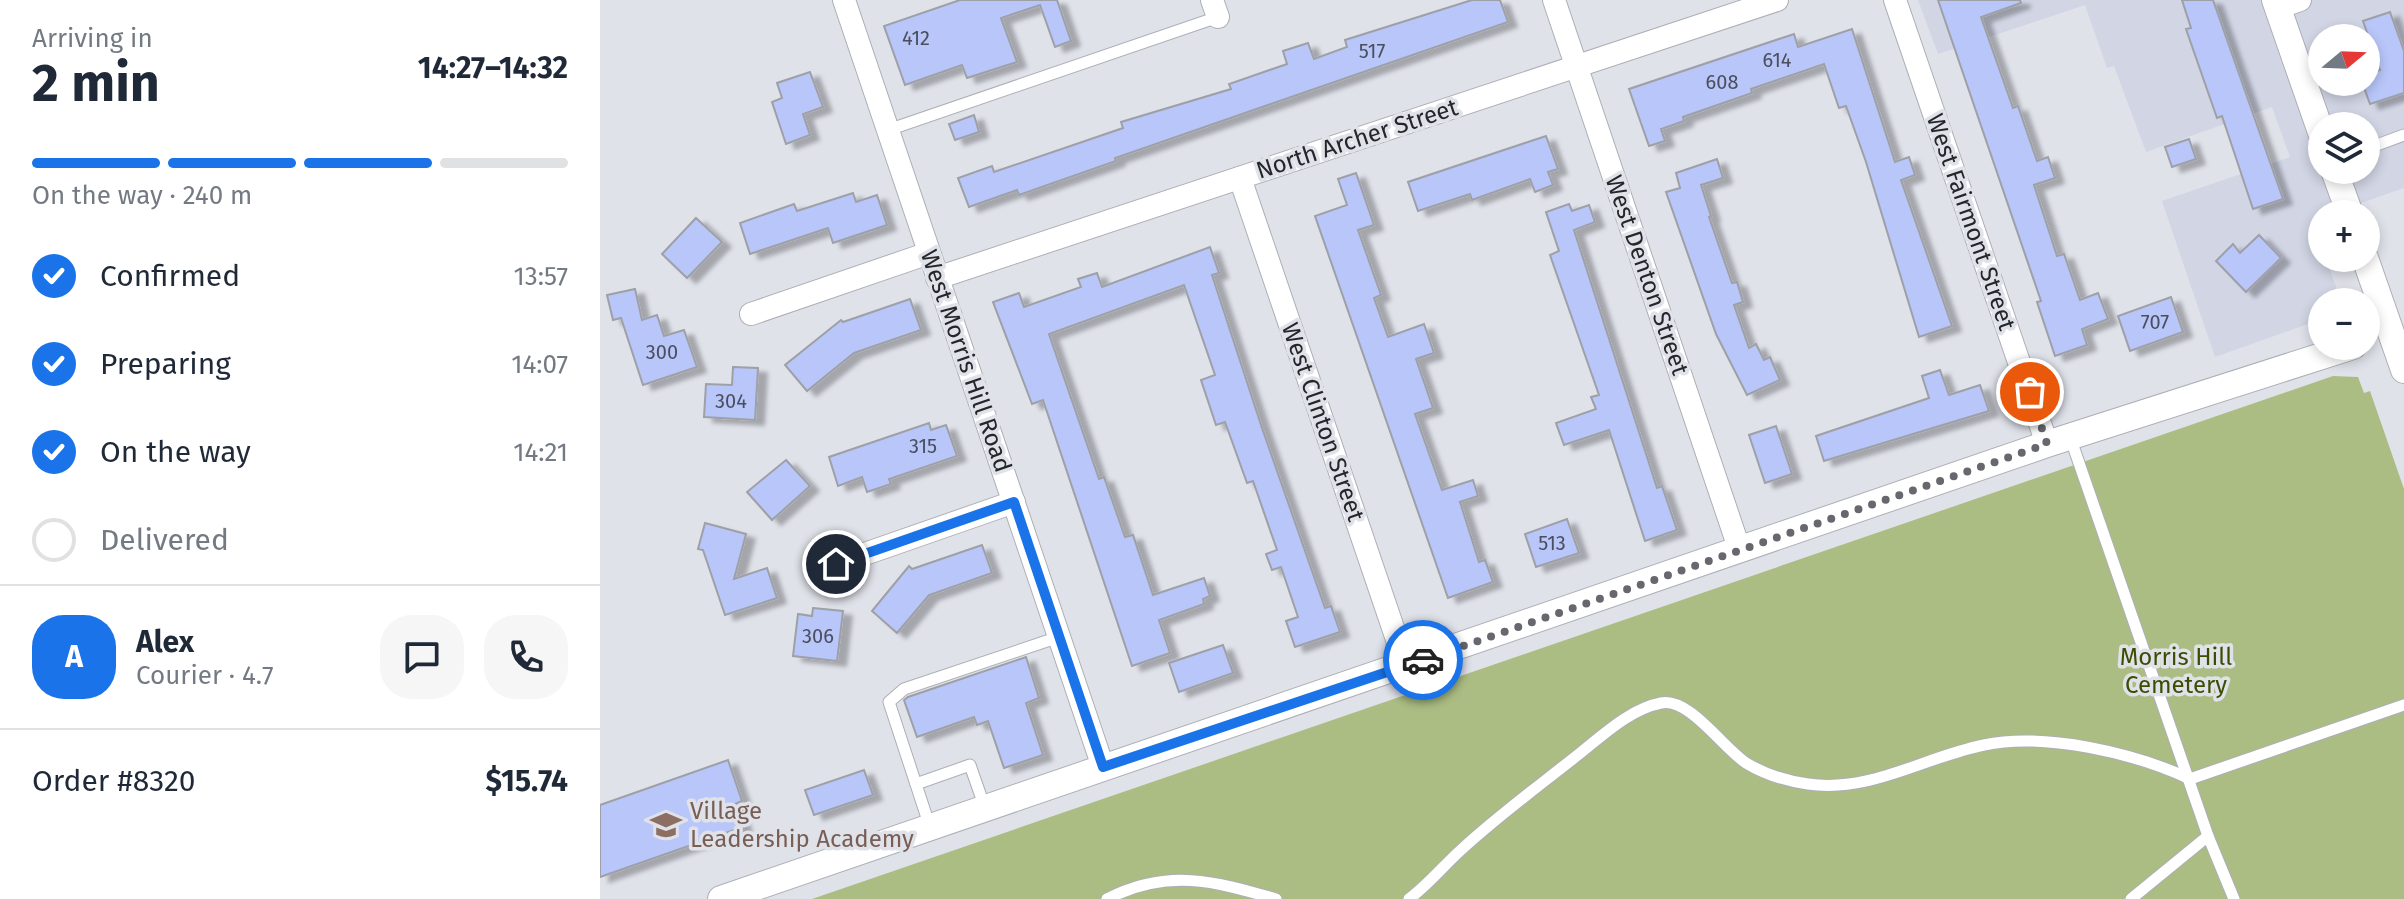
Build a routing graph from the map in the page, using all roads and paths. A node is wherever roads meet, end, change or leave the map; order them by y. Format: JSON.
{"nodes":[{"id":1,"x":844,"y":0,"type":"edge"},
{"id":2,"x":1554,"y":0,"type":"edge"},
{"id":3,"x":1777,"y":0,"type":"edge"},
{"id":4,"x":1895,"y":0,"type":"edge"},
{"id":5,"x":2284,"y":3,"type":"edge"},
{"id":6,"x":1215,"y":8,"type":"edge"},
{"id":7,"x":1577,"y":66,"type":"junction"},
{"id":8,"x":2315,"y":112,"type":"edge"},
{"id":9,"x":888,"y":130,"type":"junction"},
{"id":10,"x":2404,"y":135,"type":"edge"},
{"id":11,"x":2380,"y":144,"type":"edge"},
{"id":12,"x":1240,"y":178,"type":"junction"},
{"id":13,"x":929,"y":253,"type":"junction"},
{"id":14,"x":2369,"y":272,"type":"edge"},
{"id":15,"x":937,"y":278,"type":"junction"},
{"id":16,"x":751,"y":314,"type":"dead end"},
{"id":17,"x":2387,"y":335,"type":"edge"},
{"id":18,"x":2309,"y":360,"type":"edge"},
{"id":19,"x":2404,"y":370,"type":"edge"},
{"id":20,"x":2058,"y":440,"type":"junction"},
{"id":21,"x":1014,"y":502,"type":"junction"},
{"id":22,"x":1740,"y":551,"type":"junction"},
{"id":23,"x":836,"y":564,"type":"dead end"},
{"id":24,"x":1059,"y":637,"type":"junction"},
{"id":25,"x":1406,"y":666,"type":"junction"},
{"id":26,"x":2404,"y":705,"type":"edge"},
{"id":27,"x":1103,"y":767,"type":"junction"},
{"id":28,"x":2190,"y":779,"type":"junction"},
{"id":29,"x":916,"y":784,"type":"junction"},
{"id":30,"x":986,"y":809,"type":"junction"},
{"id":31,"x":930,"y":827,"type":"junction"},
{"id":32,"x":2208,"y":836,"type":"junction"},
{"id":33,"x":721,"y":899,"type":"edge"},
{"id":34,"x":1107,"y":899,"type":"edge"},
{"id":35,"x":1276,"y":899,"type":"edge"},
{"id":36,"x":1409,"y":899,"type":"edge"},
{"id":37,"x":2131,"y":899,"type":"edge"},
{"id":38,"x":2234,"y":899,"type":"edge"}],
"edges":[{"from":1,"to":9,"type":"street","name":"West Morris Hill Road"},
{"from":2,"to":7,"type":"street","name":"West Denton Street"},
{"from":3,"to":7,"type":"street","name":"North Archer Street"},
{"from":4,"to":20,"type":"street","name":"West Fairmont Street"},
{"from":5,"to":8,"type":"street"},
{"from":6,"to":9,"type":"lane"},
{"from":7,"to":12,"type":"street","name":"North Archer Street"},
{"from":7,"to":22,"type":"street","name":"West Denton Street"},
{"from":9,"to":13,"type":"street","name":"West Morris Hill Road"},
{"from":10,"to":11,"type":"lane"},
{"from":12,"to":15,"type":"street","name":"North Archer Street"},
{"from":12,"to":25,"type":"street","name":"West Clinton Street"},
{"from":13,"to":15,"type":"street","name":"West Morris Hill Road"},
{"from":13,"to":16,"type":"street"},
{"from":14,"to":17,"type":"street"},
{"from":15,"to":21,"type":"street","name":"West Morris Hill Road"},
{"from":17,"to":19,"type":"street"},
{"from":18,"to":20,"type":"street"},
{"from":20,"to":22,"type":"street"},
{"from":20,"to":28,"type":"lane"},
{"from":21,"to":23,"type":"street"},
{"from":21,"to":24,"type":"street","name":"West Morris Hill Road"},
{"from":22,"to":25,"type":"street"},
{"from":24,"to":27,"type":"street","name":"West Morris Hill Road"},
{"from":24,"to":29,"type":"lane"},
{"from":25,"to":27,"type":"street"},
{"from":26,"to":28,"type":"lane"},
{"from":27,"to":30,"type":"street"},
{"from":28,"to":32,"type":"lane"},
{"from":28,"to":36,"type":"lane"},
{"from":29,"to":30,"type":"lane"},
{"from":29,"to":31,"type":"lane"},
{"from":30,"to":31,"type":"street"},
{"from":31,"to":33,"type":"street"},
{"from":32,"to":37,"type":"lane"},
{"from":32,"to":38,"type":"lane"},
{"from":34,"to":35,"type":"lane"}]}
